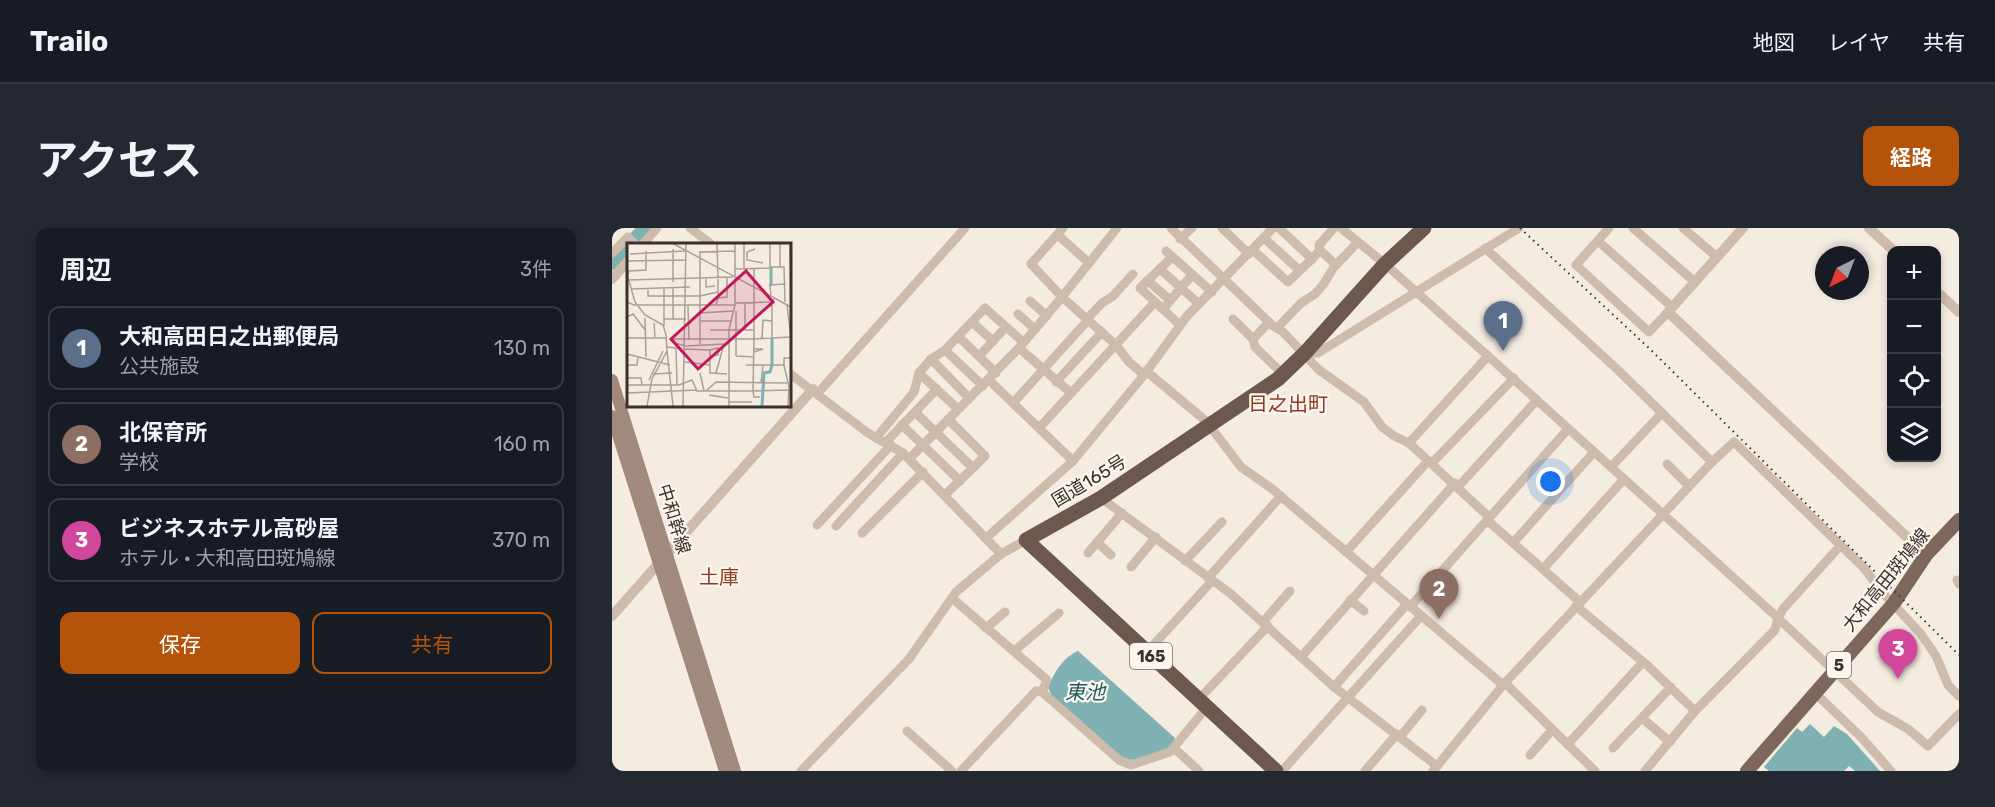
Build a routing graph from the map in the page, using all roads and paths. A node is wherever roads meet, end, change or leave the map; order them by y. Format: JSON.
{"nodes":[{"id":1,"x":657,"y":228,"type":"edge"},
{"id":2,"x":690,"y":228,"type":"edge"},
{"id":3,"x":965,"y":228,"type":"edge"},
{"id":4,"x":1171,"y":228,"type":"edge"},
{"id":5,"x":1192,"y":228,"type":"edge"},
{"id":6,"x":1222,"y":228,"type":"edge"},
{"id":7,"x":1273,"y":228,"type":"edge"},
{"id":8,"x":1279,"y":228,"type":"edge"},
{"id":9,"x":1341,"y":228,"type":"edge"},
{"id":10,"x":1424,"y":228,"type":"edge"},
{"id":11,"x":1519,"y":228,"type":"edge"},
{"id":12,"x":1609,"y":228,"type":"edge"},
{"id":13,"x":1633,"y":228,"type":"edge"},
{"id":14,"x":1683,"y":228,"type":"edge"},
{"id":15,"x":1743,"y":228,"type":"edge"},
{"id":16,"x":1869,"y":228,"type":"edge"},
{"id":17,"x":1113,"y":229,"type":"edge"},
{"id":18,"x":1060,"y":231,"type":"edge"},
{"id":19,"x":1264,"y":238,"type":"junction"},
{"id":20,"x":1180,"y":239,"type":"junction"},
{"id":21,"x":1598,"y":241,"type":"junction"},
{"id":22,"x":1358,"y":242,"type":"junction"},
{"id":23,"x":634,"y":243,"type":"edge"},
{"id":24,"x":644,"y":243,"type":"edge"},
{"id":25,"x":710,"y":243,"type":"edge"},
{"id":26,"x":1889,"y":246,"type":"edge"},
{"id":27,"x":1485,"y":248,"type":"junction"},
{"id":28,"x":1320,"y":250,"type":"junction"},
{"id":29,"x":1251,"y":252,"type":"junction"},
{"id":30,"x":612,"y":253,"type":"edge"},
{"id":31,"x":1717,"y":257,"type":"junction"},
{"id":32,"x":1312,"y":260,"type":"junction"},
{"id":33,"x":627,"y":262,"type":"edge"},
{"id":34,"x":1089,"y":263,"type":"junction"},
{"id":35,"x":1385,"y":264,"type":"junction"},
{"id":36,"x":1336,"y":265,"type":"junction"},
{"id":37,"x":1160,"y":269,"type":"junction"},
{"id":38,"x":1299,"y":270,"type":"junction"},
{"id":39,"x":1133,"y":274,"type":"dead end"},
{"id":40,"x":1192,"y":275,"type":"junction"},
{"id":41,"x":612,"y":279,"type":"edge"},
{"id":42,"x":1225,"y":279,"type":"junction"},
{"id":43,"x":1148,"y":281,"type":"junction"},
{"id":44,"x":1695,"y":282,"type":"junction"},
{"id":45,"x":1181,"y":288,"type":"junction"},
{"id":46,"x":1416,"y":291,"type":"junction"},
{"id":47,"x":1212,"y":292,"type":"junction"},
{"id":48,"x":1941,"y":296,"type":"edge"},
{"id":49,"x":1062,"y":297,"type":"junction"},
{"id":50,"x":1170,"y":300,"type":"junction"},
{"id":51,"x":1030,"y":301,"type":"dead end"},
{"id":52,"x":1199,"y":304,"type":"junction"},
{"id":53,"x":1159,"y":305,"type":"junction"},
{"id":54,"x":1670,"y":309,"type":"junction"},
{"id":55,"x":1959,"y":312,"type":"edge"},
{"id":56,"x":1018,"y":314,"type":"dead end"},
{"id":57,"x":1047,"y":316,"type":"junction"},
{"id":58,"x":1233,"y":319,"type":"dead end"},
{"id":59,"x":1087,"y":320,"type":"junction"},
{"id":60,"x":972,"y":322,"type":"junction"},
{"id":61,"x":1180,"y":325,"type":"junction"},
{"id":62,"x":1273,"y":325,"type":"junction"},
{"id":63,"x":1006,"y":327,"type":"junction"},
{"id":64,"x":1035,"y":329,"type":"junction"},
{"id":65,"x":1102,"y":332,"type":"junction"},
{"id":66,"x":958,"y":336,"type":"junction"},
{"id":67,"x":1253,"y":339,"type":"junction"},
{"id":68,"x":993,"y":341,"type":"junction"},
{"id":69,"x":1021,"y":345,"type":"junction"},
{"id":70,"x":1116,"y":345,"type":"junction"},
{"id":71,"x":945,"y":350,"type":"junction"},
{"id":72,"x":1305,"y":353,"type":"junction"},
{"id":73,"x":979,"y":356,"type":"junction"},
{"id":74,"x":1488,"y":356,"type":"junction"},
{"id":75,"x":931,"y":359,"type":"junction"},
{"id":76,"x":1043,"y":369,"type":"junction"},
{"id":77,"x":919,"y":373,"type":"junction"},
{"id":78,"x":1145,"y":373,"type":"junction"},
{"id":79,"x":790,"y":374,"type":"edge"},
{"id":80,"x":1283,"y":374,"type":"junction"},
{"id":81,"x":1514,"y":378,"type":"junction"},
{"id":82,"x":612,"y":380,"type":"edge"},
{"id":83,"x":989,"y":380,"type":"junction"},
{"id":84,"x":1056,"y":382,"type":"junction"},
{"id":85,"x":937,"y":389,"type":"junction"},
{"id":86,"x":815,"y":391,"type":"junction"},
{"id":87,"x":1071,"y":393,"type":"junction"},
{"id":88,"x":969,"y":398,"type":"junction"},
{"id":89,"x":1537,"y":400,"type":"junction"},
{"id":90,"x":1013,"y":403,"type":"junction"},
{"id":91,"x":958,"y":410,"type":"junction"},
{"id":92,"x":915,"y":412,"type":"junction"},
{"id":93,"x":1662,"y":413,"type":"junction"},
{"id":94,"x":612,"y":416,"type":"edge"},
{"id":95,"x":948,"y":419,"type":"junction"},
{"id":96,"x":902,"y":425,"type":"junction"},
{"id":97,"x":1210,"y":426,"type":"junction"},
{"id":98,"x":1039,"y":428,"type":"junction"},
{"id":99,"x":1568,"y":429,"type":"junction"},
{"id":100,"x":935,"y":432,"type":"junction"},
{"id":101,"x":876,"y":438,"type":"junction"},
{"id":102,"x":1409,"y":442,"type":"junction"},
{"id":103,"x":888,"y":444,"type":"junction"},
{"id":104,"x":923,"y":445,"type":"junction"},
{"id":105,"x":1594,"y":452,"type":"junction"},
{"id":106,"x":906,"y":456,"type":"junction"},
{"id":107,"x":1073,"y":461,"type":"junction"},
{"id":108,"x":1430,"y":462,"type":"junction"},
{"id":109,"x":1712,"y":462,"type":"junction"},
{"id":110,"x":1667,"y":464,"type":"dead end"},
{"id":111,"x":1611,"y":467,"type":"junction"},
{"id":112,"x":973,"y":468,"type":"junction"},
{"id":113,"x":923,"y":472,"type":"junction"},
{"id":114,"x":1624,"y":479,"type":"junction"},
{"id":115,"x":960,"y":481,"type":"junction"},
{"id":116,"x":1456,"y":485,"type":"junction"},
{"id":117,"x":1689,"y":486,"type":"junction"},
{"id":118,"x":945,"y":495,"type":"junction"},
{"id":119,"x":1281,"y":496,"type":"junction"},
{"id":120,"x":1101,"y":498,"type":"junction"},
{"id":121,"x":1122,"y":513,"type":"junction"},
{"id":122,"x":1663,"y":514,"type":"junction"},
{"id":123,"x":1488,"y":518,"type":"junction"},
{"id":124,"x":1959,"y":520,"type":"edge"},
{"id":125,"x":1222,"y":522,"type":"dead end"},
{"id":126,"x":817,"y":525,"type":"dead end"},
{"id":127,"x":836,"y":526,"type":"dead end"},
{"id":128,"x":862,"y":533,"type":"dead end"},
{"id":129,"x":1156,"y":537,"type":"junction"},
{"id":130,"x":986,"y":538,"type":"junction"},
{"id":131,"x":1026,"y":540,"type":"junction"},
{"id":132,"x":1097,"y":542,"type":"junction"},
{"id":133,"x":1513,"y":543,"type":"junction"},
{"id":134,"x":1840,"y":546,"type":"junction"},
{"id":135,"x":1346,"y":552,"type":"junction"},
{"id":136,"x":666,"y":553,"type":"junction"},
{"id":137,"x":1088,"y":553,"type":"dead end"},
{"id":138,"x":1001,"y":554,"type":"junction"},
{"id":139,"x":1111,"y":555,"type":"dead end"},
{"id":140,"x":1926,"y":555,"type":"junction"},
{"id":141,"x":1185,"y":561,"type":"junction"},
{"id":142,"x":658,"y":563,"type":"junction"},
{"id":143,"x":1131,"y":567,"type":"dead end"},
{"id":144,"x":1543,"y":569,"type":"junction"},
{"id":145,"x":1373,"y":574,"type":"junction"},
{"id":146,"x":1210,"y":579,"type":"junction"},
{"id":147,"x":1290,"y":591,"type":"dead end"},
{"id":148,"x":952,"y":598,"type":"junction"},
{"id":149,"x":1350,"y":600,"type":"junction"},
{"id":150,"x":1894,"y":603,"type":"junction"},
{"id":151,"x":1578,"y":604,"type":"junction"},
{"id":152,"x":1408,"y":606,"type":"junction"},
{"id":153,"x":1364,"y":611,"type":"dead end"},
{"id":154,"x":1005,"y":612,"type":"dead end"},
{"id":155,"x":1059,"y":613,"type":"dead end"},
{"id":156,"x":612,"y":616,"type":"edge"},
{"id":157,"x":1420,"y":616,"type":"junction"},
{"id":158,"x":1778,"y":618,"type":"junction"},
{"id":159,"x":1265,"y":624,"type":"junction"},
{"id":160,"x":986,"y":628,"type":"junction"},
{"id":161,"x":1014,"y":651,"type":"junction"},
{"id":162,"x":1147,"y":652,"type":"junction"},
{"id":163,"x":1301,"y":657,"type":"junction"},
{"id":164,"x":1643,"y":662,"type":"junction"},
{"id":165,"x":1834,"y":670,"type":"junction"},
{"id":166,"x":1504,"y":684,"type":"junction"},
{"id":167,"x":1334,"y":687,"type":"junction"},
{"id":168,"x":1671,"y":687,"type":"junction"},
{"id":169,"x":1042,"y":692,"type":"junction"},
{"id":170,"x":1815,"y":693,"type":"junction"},
{"id":171,"x":1959,"y":696,"type":"edge"},
{"id":172,"x":1348,"y":698,"type":"junction"},
{"id":173,"x":1203,"y":703,"type":"junction"},
{"id":174,"x":1422,"y":710,"type":"dead end"},
{"id":175,"x":1695,"y":711,"type":"junction"},
{"id":176,"x":1959,"y":714,"type":"edge"},
{"id":177,"x":1642,"y":718,"type":"junction"},
{"id":178,"x":1552,"y":730,"type":"junction"},
{"id":179,"x":907,"y":731,"type":"dead end"},
{"id":180,"x":1398,"y":735,"type":"junction"},
{"id":181,"x":1670,"y":742,"type":"junction"},
{"id":182,"x":1568,"y":744,"type":"junction"},
{"id":183,"x":1173,"y":748,"type":"junction"},
{"id":184,"x":1613,"y":748,"type":"dead end"},
{"id":185,"x":1530,"y":755,"type":"dead end"},
{"id":186,"x":1128,"y":768,"type":"edge"},
{"id":187,"x":1437,"y":769,"type":"edge"},
{"id":188,"x":725,"y":771,"type":"edge"},
{"id":189,"x":735,"y":771,"type":"edge"},
{"id":190,"x":801,"y":771,"type":"edge"},
{"id":191,"x":952,"y":771,"type":"edge"},
{"id":192,"x":961,"y":771,"type":"edge"},
{"id":193,"x":1199,"y":771,"type":"edge"},
{"id":194,"x":1276,"y":771,"type":"edge"},
{"id":195,"x":1282,"y":771,"type":"edge"},
{"id":196,"x":1365,"y":771,"type":"edge"},
{"id":197,"x":1595,"y":771,"type":"edge"},
{"id":198,"x":1645,"y":771,"type":"edge"},
{"id":199,"x":1747,"y":771,"type":"edge"},
{"id":200,"x":1891,"y":771,"type":"edge"}],
"edges":[{"from":1,"to":24,"type":"street"},
{"from":2,"to":25,"type":"street"},
{"from":3,"to":86,"type":"street"},
{"from":4,"to":20,"type":"street"},
{"from":5,"to":20,"type":"street"},
{"from":6,"to":29,"type":"street"},
{"from":7,"to":19,"type":"street"},
{"from":8,"to":32,"type":"street"},
{"from":9,"to":22,"type":"street"},
{"from":9,"to":28,"type":"street"},
{"from":10,"to":35,"type":"highway","name":"国道165号"},
{"from":11,"to":27,"type":"street"},
{"from":12,"to":21,"type":"street"},
{"from":13,"to":44,"type":"street"},
{"from":14,"to":31,"type":"street"},
{"from":15,"to":31,"type":"street"},
{"from":16,"to":26,"type":"street"},
{"from":17,"to":34,"type":"street"},
{"from":18,"to":34,"type":"street"},
{"from":18,"to":49,"type":"street"},
{"from":19,"to":29,"type":"street"},
{"from":19,"to":38,"type":"street"},
{"from":20,"to":42,"type":"street"},
{"from":21,"to":54,"type":"street"},
{"from":21,"to":54,"type":"street"},
{"from":22,"to":35,"type":"street"},
{"from":22,"to":36,"type":"street"},
{"from":23,"to":30,"type":"street"},
{"from":27,"to":46,"type":"street"},
{"from":27,"to":93,"type":"street"},
{"from":28,"to":32,"type":"street"},
{"from":28,"to":36,"type":"street"},
{"from":29,"to":38,"type":"street"},
{"from":29,"to":42,"type":"street"},
{"from":31,"to":44,"type":"street"},
{"from":32,"to":38,"type":"street"},
{"from":33,"to":41,"type":"street"},
{"from":34,"to":49,"type":"street"},
{"from":35,"to":46,"type":"street"},
{"from":35,"to":72,"type":"highway","name":"国道165号"},
{"from":36,"to":62,"type":"street"},
{"from":37,"to":40,"type":"street"},
{"from":37,"to":43,"type":"street"},
{"from":37,"to":45,"type":"street"},
{"from":39,"to":59,"type":"street"},
{"from":40,"to":45,"type":"street"},
{"from":40,"to":47,"type":"street"},
{"from":42,"to":47,"type":"street"},
{"from":42,"to":62,"type":"street"},
{"from":43,"to":50,"type":"street"},
{"from":43,"to":53,"type":"street"},
{"from":44,"to":54,"type":"street"},
{"from":45,"to":50,"type":"street"},
{"from":45,"to":52,"type":"street"},
{"from":46,"to":72,"type":"street"},
{"from":46,"to":74,"type":"street"},
{"from":47,"to":52,"type":"street"},
{"from":48,"to":55,"type":"street"},
{"from":49,"to":57,"type":"street"},
{"from":49,"to":59,"type":"street"},
{"from":50,"to":53,"type":"street"},
{"from":51,"to":57,"type":"street"},
{"from":52,"to":61,"type":"street"},
{"from":53,"to":61,"type":"street"},
{"from":53,"to":70,"type":"street"},
{"from":54,"to":140,"type":"street"},
{"from":56,"to":64,"type":"street"},
{"from":57,"to":64,"type":"street"},
{"from":58,"to":67,"type":"street"},
{"from":59,"to":65,"type":"street"},
{"from":59,"to":76,"type":"street"},
{"from":60,"to":63,"type":"street"},
{"from":60,"to":66,"type":"street"},
{"from":60,"to":68,"type":"street"},
{"from":61,"to":78,"type":"street"},
{"from":62,"to":67,"type":"street"},
{"from":62,"to":72,"type":"street"},
{"from":63,"to":68,"type":"street"},
{"from":63,"to":69,"type":"street"},
{"from":64,"to":69,"type":"street"},
{"from":65,"to":70,"type":"street"},
{"from":65,"to":84,"type":"street"},
{"from":66,"to":71,"type":"street"},
{"from":66,"to":73,"type":"street"},
{"from":67,"to":80,"type":"street"},
{"from":68,"to":73,"type":"street"},
{"from":69,"to":76,"type":"street"},
{"from":69,"to":83,"type":"street"},
{"from":70,"to":78,"type":"street"},
{"from":70,"to":87,"type":"street"},
{"from":71,"to":75,"type":"street"},
{"from":71,"to":83,"type":"street"},
{"from":72,"to":80,"type":"highway","name":"国道165号"},
{"from":72,"to":102,"type":"street"},
{"from":73,"to":83,"type":"street"},
{"from":74,"to":81,"type":"street"},
{"from":74,"to":102,"type":"street"},
{"from":75,"to":77,"type":"street"},
{"from":75,"to":88,"type":"street"},
{"from":76,"to":84,"type":"street"},
{"from":76,"to":90,"type":"street"},
{"from":77,"to":85,"type":"street"},
{"from":77,"to":101,"type":"street"},
{"from":78,"to":97,"type":"street"},
{"from":78,"to":107,"type":"street"},
{"from":79,"to":86,"type":"street"},
{"from":80,"to":97,"type":"highway","name":"国道165号"},
{"from":81,"to":89,"type":"street"},
{"from":81,"to":108,"type":"street"},
{"from":82,"to":136,"type":"main road","name":"中和幹線"},
{"from":83,"to":88,"type":"street"},
{"from":83,"to":90,"type":"street"},
{"from":84,"to":87,"type":"street"},
{"from":85,"to":91,"type":"street"},
{"from":85,"to":92,"type":"street"},
{"from":86,"to":101,"type":"street"},
{"from":86,"to":136,"type":"street"},
{"from":87,"to":98,"type":"street"},
{"from":88,"to":91,"type":"street"},
{"from":89,"to":99,"type":"street"},
{"from":89,"to":116,"type":"street"},
{"from":90,"to":98,"type":"street"},
{"from":91,"to":95,"type":"street"},
{"from":92,"to":96,"type":"street"},
{"from":92,"to":100,"type":"street"},
{"from":93,"to":109,"type":"street"},
{"from":93,"to":111,"type":"street"},
{"from":94,"to":142,"type":"main road","name":"中和幹線"},
{"from":95,"to":100,"type":"street"},
{"from":95,"to":112,"type":"street"},
{"from":96,"to":103,"type":"street"},
{"from":96,"to":104,"type":"street"},
{"from":97,"to":119,"type":"street"},
{"from":97,"to":120,"type":"highway","name":"国道165号"},
{"from":98,"to":107,"type":"street"},
{"from":99,"to":105,"type":"street"},
{"from":99,"to":123,"type":"street"},
{"from":100,"to":104,"type":"street"},
{"from":100,"to":112,"type":"street"},
{"from":101,"to":103,"type":"street"},
{"from":102,"to":108,"type":"street"},
{"from":103,"to":106,"type":"street"},
{"from":103,"to":126,"type":"street"},
{"from":104,"to":106,"type":"street"},
{"from":104,"to":115,"type":"street"},
{"from":105,"to":111,"type":"street"},
{"from":105,"to":133,"type":"street"},
{"from":106,"to":113,"type":"street"},
{"from":106,"to":127,"type":"street"},
{"from":107,"to":130,"type":"street"},
{"from":108,"to":116,"type":"street"},
{"from":108,"to":135,"type":"street"},
{"from":109,"to":117,"type":"street"},
{"from":109,"to":134,"type":"street"},
{"from":110,"to":117,"type":"street"},
{"from":111,"to":114,"type":"street"},
{"from":112,"to":115,"type":"street"},
{"from":113,"to":118,"type":"street"},
{"from":113,"to":128,"type":"street"},
{"from":114,"to":122,"type":"street"},
{"from":114,"to":144,"type":"street"},
{"from":115,"to":118,"type":"street"},
{"from":116,"to":123,"type":"street"},
{"from":116,"to":145,"type":"street"},
{"from":117,"to":122,"type":"street"},
{"from":118,"to":130,"type":"street"},
{"from":119,"to":135,"type":"street"},
{"from":119,"to":146,"type":"street"},
{"from":120,"to":121,"type":"street"},
{"from":120,"to":131,"type":"highway","name":"国道165号"},
{"from":121,"to":129,"type":"street"},
{"from":121,"to":132,"type":"street"},
{"from":122,"to":151,"type":"street"},
{"from":122,"to":158,"type":"street"},
{"from":123,"to":133,"type":"street"},
{"from":123,"to":152,"type":"street"},
{"from":124,"to":140,"type":"main road","name":"大和高田斑鳩線","number":"5"},
{"from":125,"to":141,"type":"street"},
{"from":129,"to":141,"type":"street"},
{"from":129,"to":143,"type":"street"},
{"from":130,"to":138,"type":"street"},
{"from":131,"to":138,"type":"street"},
{"from":131,"to":162,"type":"highway","number":"165"},
{"from":132,"to":137,"type":"street"},
{"from":132,"to":139,"type":"street"},
{"from":133,"to":144,"type":"street"},
{"from":134,"to":150,"type":"street"},
{"from":134,"to":158,"type":"street"},
{"from":135,"to":145,"type":"street"},
{"from":136,"to":142,"type":"street"},
{"from":136,"to":189,"type":"main road","name":"中和幹線"},
{"from":138,"to":148,"type":"street"},
{"from":140,"to":150,"type":"main road","name":"大和高田斑鳩線","number":"5"},
{"from":141,"to":146,"type":"street"},
{"from":142,"to":156,"type":"street"},
{"from":142,"to":188,"type":"main road","name":"中和幹線"},
{"from":144,"to":151,"type":"street"},
{"from":145,"to":149,"type":"street"},
{"from":145,"to":152,"type":"street"},
{"from":146,"to":159,"type":"street"},
{"from":146,"to":162,"type":"street"},
{"from":147,"to":159,"type":"street"},
{"from":148,"to":160,"type":"street"},
{"from":148,"to":190,"type":"street"},
{"from":149,"to":153,"type":"street"},
{"from":149,"to":163,"type":"street"},
{"from":150,"to":165,"type":"main road","name":"大和高田斑鳩線","number":"5"},
{"from":150,"to":171,"type":"street"},
{"from":151,"to":164,"type":"street"},
{"from":151,"to":166,"type":"street"},
{"from":152,"to":157,"type":"street"},
{"from":152,"to":167,"type":"street"},
{"from":154,"to":160,"type":"street"},
{"from":155,"to":161,"type":"street"},
{"from":157,"to":166,"type":"street"},
{"from":157,"to":172,"type":"street"},
{"from":158,"to":165,"type":"street"},
{"from":158,"to":175,"type":"street"},
{"from":159,"to":163,"type":"street"},
{"from":159,"to":173,"type":"street"},
{"from":160,"to":161,"type":"street"},
{"from":161,"to":169,"type":"street"},
{"from":162,"to":173,"type":"highway","number":"165"},
{"from":163,"to":167,"type":"street"},
{"from":164,"to":168,"type":"street"},
{"from":164,"to":182,"type":"street"},
{"from":165,"to":170,"type":"main road","name":"大和高田斑鳩線","number":"5"},
{"from":165,"to":176,"type":"street"},
{"from":166,"to":178,"type":"street"},
{"from":166,"to":187,"type":"street"},
{"from":167,"to":172,"type":"street"},
{"from":168,"to":175,"type":"street"},
{"from":168,"to":177,"type":"street"},
{"from":169,"to":186,"type":"street"},
{"from":169,"to":192,"type":"street"},
{"from":170,"to":199,"type":"main road","name":"大和高田斑鳩線","number":"5"},
{"from":170,"to":200,"type":"street"},
{"from":172,"to":180,"type":"street"},
{"from":172,"to":195,"type":"street"},
{"from":173,"to":183,"type":"street"},
{"from":173,"to":194,"type":"highway","number":"165"},
{"from":174,"to":180,"type":"street"},
{"from":175,"to":181,"type":"street"},
{"from":177,"to":181,"type":"street"},
{"from":177,"to":184,"type":"street"},
{"from":178,"to":182,"type":"street"},
{"from":178,"to":185,"type":"street"},
{"from":179,"to":191,"type":"street"},
{"from":180,"to":187,"type":"street"},
{"from":180,"to":196,"type":"street"},
{"from":181,"to":198,"type":"street"},
{"from":182,"to":197,"type":"street"},
{"from":183,"to":186,"type":"street"},
{"from":183,"to":193,"type":"street"}]}
